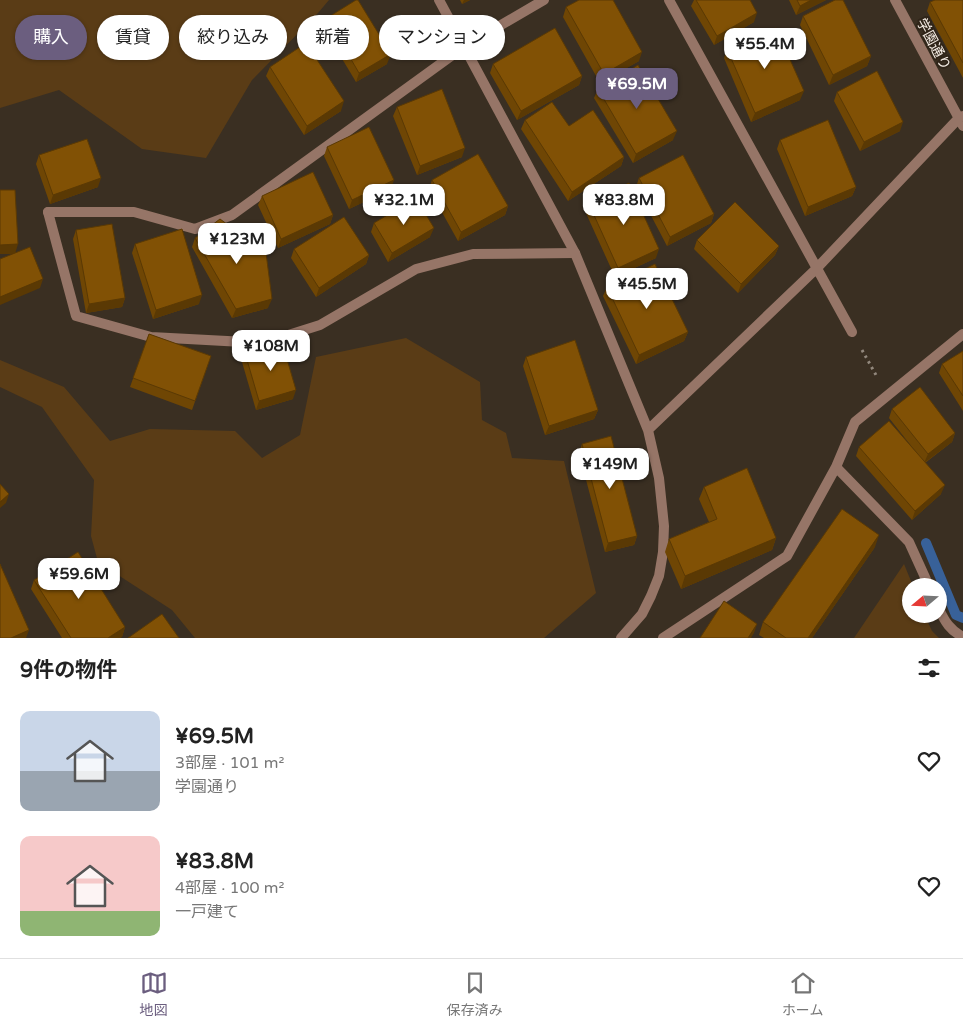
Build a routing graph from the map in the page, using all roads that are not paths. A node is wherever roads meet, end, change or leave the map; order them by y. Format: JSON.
{"nodes":[{"id":1,"x":439,"y":0,"type":"edge"},
{"id":2,"x":544,"y":0,"type":"edge"},
{"id":3,"x":669,"y":0,"type":"edge"},
{"id":4,"x":895,"y":0,"type":"edge"},
{"id":5,"x":447,"y":15,"type":"edge"},
{"id":6,"x":505,"y":23,"type":"edge"},
{"id":7,"x":446,"y":60,"type":"edge"},
{"id":8,"x":472,"y":60,"type":"edge"},
{"id":9,"x":961,"y":120,"type":"edge"},
{"id":10,"x":575,"y":252,"type":"junction"},
{"id":11,"x":816,"y":269,"type":"junction"},
{"id":12,"x":852,"y":332,"type":"road end"},
{"id":13,"x":963,"y":334,"type":"edge"},
{"id":14,"x":648,"y":430,"type":"junction"},
{"id":15,"x":836,"y":467,"type":"junction"},
{"id":16,"x":925,"y":578,"type":"edge"},
{"id":17,"x":945,"y":623,"type":"edge"},
{"id":18,"x":631,"y":634,"type":"edge"},
{"id":19,"x":963,"y":637,"type":"edge"},
{"id":20,"x":621,"y":638,"type":"edge"},
{"id":21,"x":663,"y":638,"type":"edge"}],
"edges":[{"from":1,"to":5,"type":"street"},
{"from":2,"to":6,"type":"street"},
{"from":3,"to":11,"type":"street"},
{"from":4,"to":9,"type":"street","name":"学園通り"},
{"from":7,"to":10,"type":"street"},
{"from":8,"to":10,"type":"street"},
{"from":9,"to":11,"type":"street"},
{"from":10,"to":14,"type":"street"},
{"from":11,"to":12,"type":"street"},
{"from":11,"to":14,"type":"street"},
{"from":13,"to":15,"type":"street"},
{"from":14,"to":18,"type":"street"},
{"from":15,"to":16,"type":"street"},
{"from":15,"to":21,"type":"street"},
{"from":17,"to":19,"type":"street"},
{"from":18,"to":20,"type":"street"}]}
